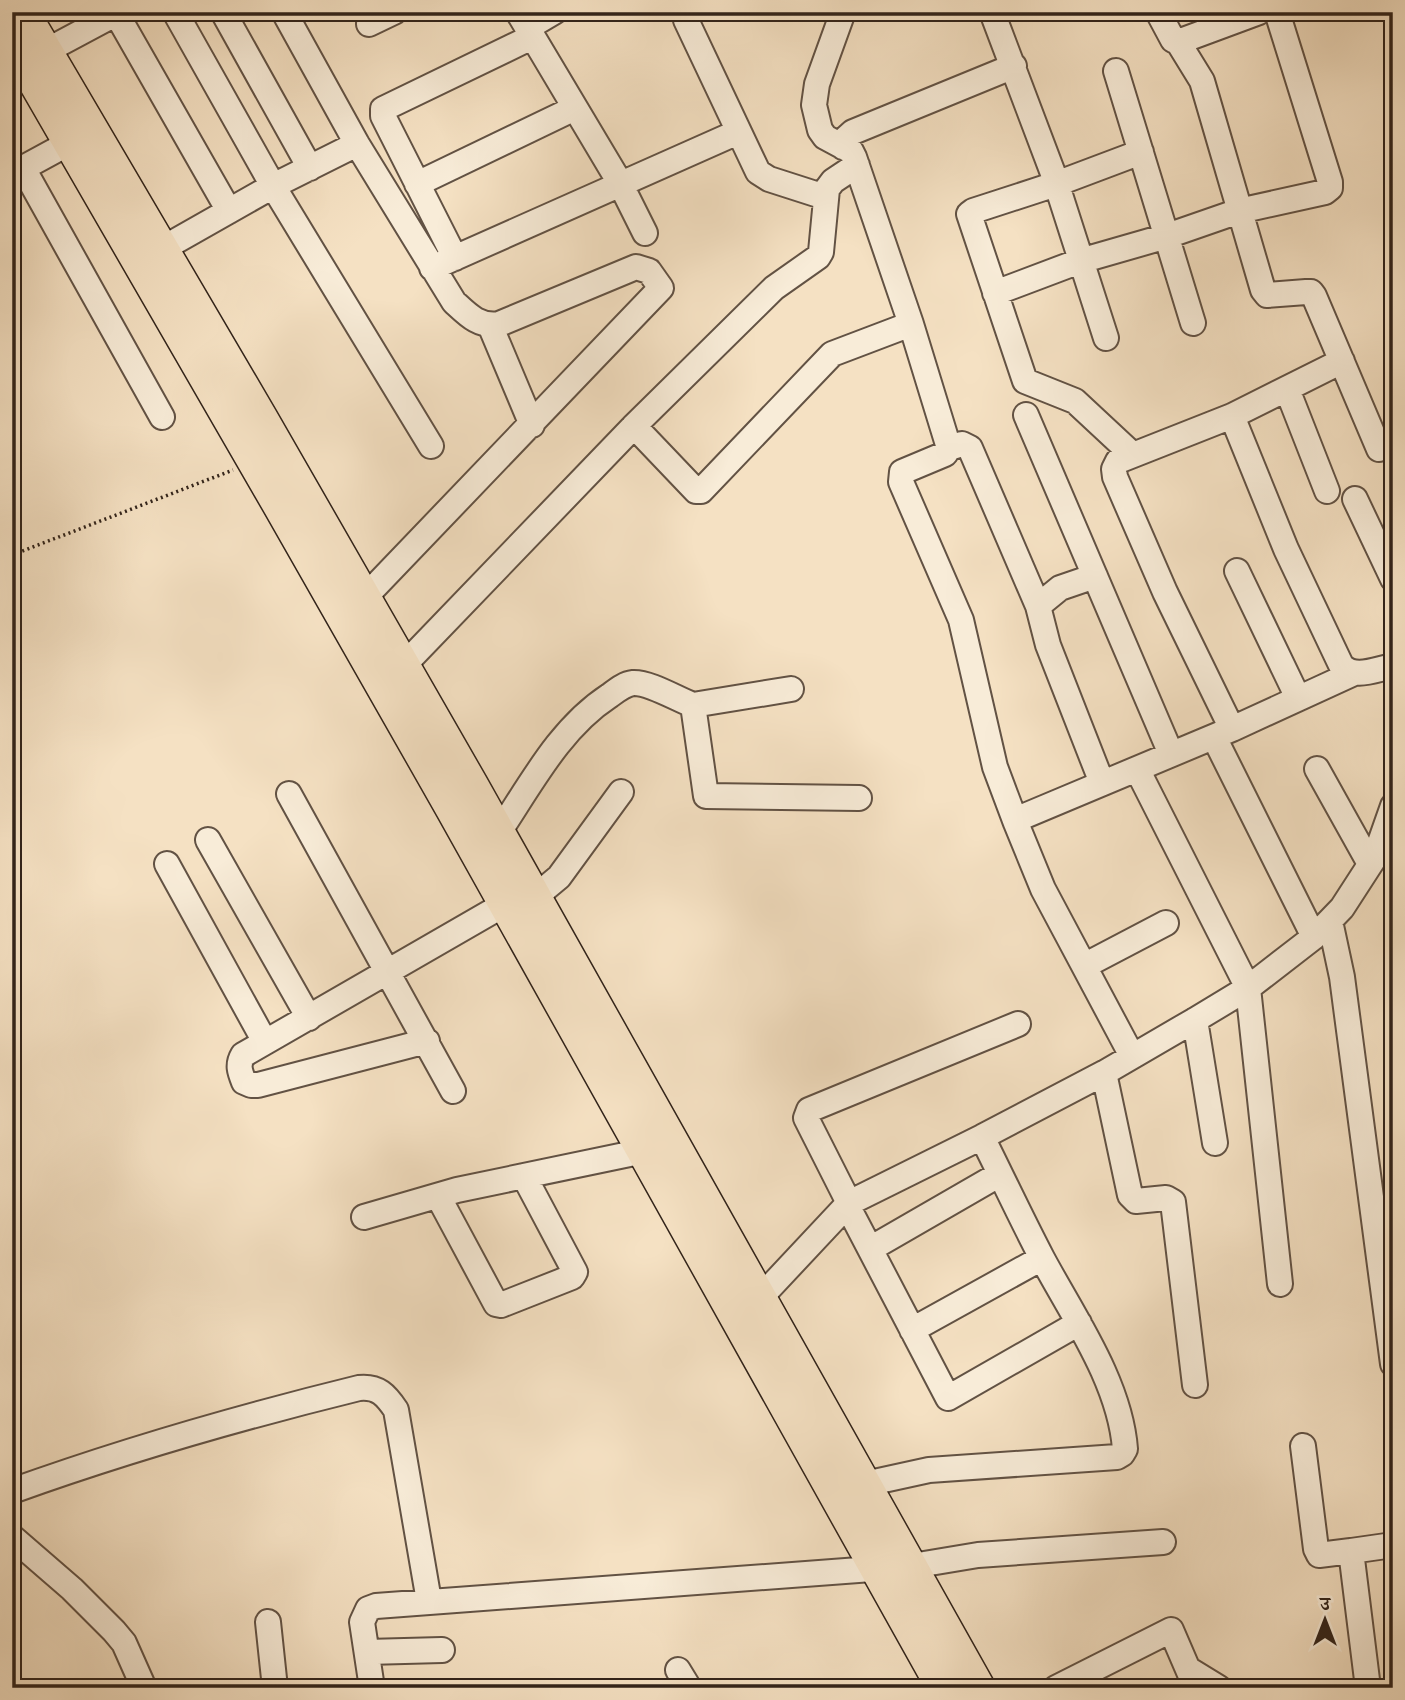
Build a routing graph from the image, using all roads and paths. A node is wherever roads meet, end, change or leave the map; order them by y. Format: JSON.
{"nodes":[{"id":1,"x":23,"y":12,"type":"edge"},
{"id":2,"x":175,"y":12,"type":"edge"},
{"id":3,"x":223,"y":12,"type":"edge"},
{"id":4,"x":284,"y":12,"type":"edge"},
{"id":5,"x":394,"y":12,"type":"edge"},
{"id":6,"x":554,"y":12,"type":"edge"},
{"id":7,"x":843,"y":12,"type":"edge"},
{"id":8,"x":992,"y":12,"type":"edge"},
{"id":9,"x":1158,"y":12,"type":"edge"},
{"id":10,"x":1259,"y":12,"type":"edge"},
{"id":11,"x":1276,"y":12,"type":"edge"},
{"id":12,"x":118,"y":13,"type":"edge"},
{"id":13,"x":686,"y":20,"type":"dead end"},
{"id":14,"x":369,"y":24,"type":"dead end"},
{"id":15,"x":526,"y":25,"type":"edge"},
{"id":16,"x":1178,"y":42,"type":"junction"},
{"id":17,"x":12,"y":43,"type":"edge"},
{"id":18,"x":46,"y":51,"type":"junction"},
{"id":19,"x":1014,"y":66,"type":"junction"},
{"id":20,"x":1116,"y":71,"type":"dead end"},
{"id":21,"x":575,"y":108,"type":"junction"},
{"id":22,"x":738,"y":132,"type":"junction"},
{"id":23,"x":69,"y":143,"type":"junction"},
{"id":24,"x":357,"y":144,"type":"junction"},
{"id":25,"x":1141,"y":152,"type":"junction"},
{"id":26,"x":850,"y":156,"type":"junction"},
{"id":27,"x":310,"y":168,"type":"junction"},
{"id":28,"x":18,"y":171,"type":"edge"},
{"id":29,"x":620,"y":183,"type":"junction"},
{"id":30,"x":417,"y":184,"type":"junction"},
{"id":31,"x":1056,"y":184,"type":"junction"},
{"id":32,"x":273,"y":186,"type":"junction"},
{"id":33,"x":825,"y":197,"type":"junction"},
{"id":34,"x":1239,"y":211,"type":"junction"},
{"id":35,"x":229,"y":212,"type":"junction"},
{"id":36,"x":645,"y":233,"type":"dead end"},
{"id":37,"x":1167,"y":236,"type":"junction"},
{"id":38,"x":162,"y":249,"type":"junction"},
{"id":39,"x":1080,"y":261,"type":"junction"},
{"id":40,"x":444,"y":263,"type":"junction"},
{"id":41,"x":995,"y":293,"type":"junction"},
{"id":42,"x":1193,"y":323,"type":"dead end"},
{"id":43,"x":911,"y":324,"type":"junction"},
{"id":44,"x":490,"y":326,"type":"junction"},
{"id":45,"x":1106,"y":338,"type":"dead end"},
{"id":46,"x":1342,"y":361,"type":"junction"},
{"id":47,"x":1287,"y":388,"type":"junction"},
{"id":48,"x":1026,"y":415,"type":"dead end"},
{"id":49,"x":1232,"y":416,"type":"junction"},
{"id":50,"x":162,"y":417,"type":"dead end"},
{"id":51,"x":532,"y":425,"type":"junction"},
{"id":52,"x":634,"y":426,"type":"junction"},
{"id":53,"x":431,"y":446,"type":"dead end"},
{"id":54,"x":949,"y":448,"type":"junction"},
{"id":55,"x":1379,"y":449,"type":"dead end"},
{"id":56,"x":1133,"y":455,"type":"junction"},
{"id":57,"x":255,"y":462,"type":"junction"},
{"id":58,"x":1327,"y":491,"type":"dead end"},
{"id":59,"x":1355,"y":499,"type":"dead end"},
{"id":60,"x":12,"y":555,"type":"edge"},
{"id":61,"x":1237,"y":571,"type":"dead end"},
{"id":62,"x":1095,"y":576,"type":"junction"},
{"id":63,"x":1393,"y":579,"type":"edge"},
{"id":64,"x":365,"y":597,"type":"junction"},
{"id":65,"x":1038,"y":606,"type":"junction"},
{"id":66,"x":404,"y":665,"type":"junction"},
{"id":67,"x":1393,"y":666,"type":"edge"},
{"id":68,"x":1354,"y":673,"type":"junction"},
{"id":69,"x":790,"y":689,"type":"dead end"},
{"id":70,"x":1298,"y":698,"type":"junction"},
{"id":71,"x":693,"y":705,"type":"junction"},
{"id":72,"x":1223,"y":733,"type":"junction"},
{"id":73,"x":1171,"y":754,"type":"junction"},
{"id":74,"x":1137,"y":769,"type":"junction"},
{"id":75,"x":1317,"y":769,"type":"dead end"},
{"id":76,"x":1102,"y":783,"type":"junction"},
{"id":77,"x":621,"y":792,"type":"dead end"},
{"id":78,"x":289,"y":794,"type":"dead end"},
{"id":79,"x":859,"y":797,"type":"dead end"},
{"id":80,"x":1393,"y":806,"type":"edge"},
{"id":81,"x":1015,"y":820,"type":"junction"},
{"id":82,"x":499,"y":832,"type":"junction"},
{"id":83,"x":208,"y":840,"type":"dead end"},
{"id":84,"x":167,"y":863,"type":"dead end"},
{"id":85,"x":1370,"y":863,"type":"junction"},
{"id":86,"x":520,"y":901,"type":"junction"},
{"id":87,"x":1166,"y":923,"type":"dead end"},
{"id":88,"x":1322,"y":929,"type":"junction"},
{"id":89,"x":1084,"y":966,"type":"junction"},
{"id":90,"x":389,"y":971,"type":"junction"},
{"id":91,"x":1248,"y":988,"type":"junction"},
{"id":92,"x":309,"y":1018,"type":"junction"},
{"id":93,"x":1195,"y":1020,"type":"junction"},
{"id":94,"x":1018,"y":1024,"type":"dead end"},
{"id":95,"x":427,"y":1041,"type":"junction"},
{"id":96,"x":265,"y":1042,"type":"junction"},
{"id":97,"x":1132,"y":1056,"type":"junction"},
{"id":98,"x":1104,"y":1073,"type":"junction"},
{"id":99,"x":453,"y":1091,"type":"dead end"},
{"id":100,"x":982,"y":1137,"type":"junction"},
{"id":101,"x":1215,"y":1143,"type":"dead end"},
{"id":102,"x":644,"y":1151,"type":"junction"},
{"id":103,"x":1000,"y":1174,"type":"junction"},
{"id":104,"x":524,"y":1176,"type":"junction"},
{"id":105,"x":438,"y":1196,"type":"junction"},
{"id":106,"x":848,"y":1204,"type":"junction"},
{"id":107,"x":363,"y":1217,"type":"dead end"},
{"id":108,"x":870,"y":1249,"type":"junction"},
{"id":109,"x":1042,"y":1258,"type":"junction"},
{"id":110,"x":1280,"y":1284,"type":"dead end"},
{"id":111,"x":748,"y":1306,"type":"junction"},
{"id":112,"x":1079,"y":1323,"type":"junction"},
{"id":113,"x":912,"y":1330,"type":"junction"},
{"id":114,"x":1393,"y":1364,"type":"edge"},
{"id":115,"x":1195,"y":1385,"type":"dead end"},
{"id":116,"x":1303,"y":1446,"type":"dead end"},
{"id":117,"x":865,"y":1484,"type":"junction"},
{"id":118,"x":12,"y":1491,"type":"edge"},
{"id":119,"x":12,"y":1537,"type":"edge"},
{"id":120,"x":1163,"y":1542,"type":"dead end"},
{"id":121,"x":1393,"y":1545,"type":"edge"},
{"id":122,"x":1351,"y":1551,"type":"junction"},
{"id":123,"x":912,"y":1566,"type":"junction"},
{"id":124,"x":877,"y":1569,"type":"junction"},
{"id":125,"x":429,"y":1601,"type":"junction"},
{"id":126,"x":268,"y":1622,"type":"dead end"},
{"id":127,"x":442,"y":1650,"type":"dead end"},
{"id":128,"x":367,"y":1652,"type":"junction"},
{"id":129,"x":1192,"y":1679,"type":"edge"},
{"id":130,"x":144,"y":1688,"type":"edge"},
{"id":131,"x":275,"y":1688,"type":"edge"},
{"id":132,"x":372,"y":1688,"type":"edge"},
{"id":133,"x":943,"y":1688,"type":"edge"},
{"id":134,"x":979,"y":1688,"type":"edge"},
{"id":135,"x":1056,"y":1688,"type":"edge"},
{"id":136,"x":1219,"y":1688,"type":"edge"},
{"id":137,"x":1368,"y":1688,"type":"edge"}],
"edges":[{"from":1,"to":18,"type":"main road"},
{"from":2,"to":32,"type":"street"},
{"from":3,"to":27,"type":"street"},
{"from":4,"to":24,"type":"street"},
{"from":5,"to":14,"type":"street"},
{"from":6,"to":15,"type":"street"},
{"from":7,"to":26,"type":"street"},
{"from":8,"to":19,"type":"street"},
{"from":9,"to":16,"type":"street"},
{"from":10,"to":16,"type":"street"},
{"from":11,"to":34,"type":"street"},
{"from":12,"to":18,"type":"street"},
{"from":12,"to":35,"type":"street"},
{"from":13,"to":22,"type":"street"},
{"from":15,"to":21,"type":"street"},
{"from":15,"to":30,"type":"street"},
{"from":16,"to":34,"type":"street"},
{"from":17,"to":23,"type":"main road"},
{"from":18,"to":38,"type":"main road"},
{"from":19,"to":26,"type":"street"},
{"from":19,"to":31,"type":"street"},
{"from":20,"to":25,"type":"street"},
{"from":21,"to":29,"type":"street"},
{"from":21,"to":30,"type":"street"},
{"from":22,"to":29,"type":"street"},
{"from":22,"to":33,"type":"street"},
{"from":23,"to":28,"type":"street"},
{"from":23,"to":57,"type":"main road"},
{"from":24,"to":27,"type":"street"},
{"from":24,"to":40,"type":"street"},
{"from":25,"to":31,"type":"street"},
{"from":25,"to":37,"type":"street"},
{"from":26,"to":33,"type":"street"},
{"from":26,"to":43,"type":"street"},
{"from":27,"to":32,"type":"street"},
{"from":28,"to":50,"type":"street"},
{"from":29,"to":36,"type":"street"},
{"from":29,"to":40,"type":"street"},
{"from":30,"to":40,"type":"street"},
{"from":31,"to":39,"type":"street"},
{"from":31,"to":41,"type":"street"},
{"from":32,"to":35,"type":"street"},
{"from":32,"to":53,"type":"street"},
{"from":33,"to":52,"type":"street"},
{"from":34,"to":37,"type":"street"},
{"from":34,"to":46,"type":"street"},
{"from":35,"to":38,"type":"street"},
{"from":37,"to":39,"type":"street"},
{"from":37,"to":42,"type":"street"},
{"from":38,"to":64,"type":"main road"},
{"from":39,"to":41,"type":"street"},
{"from":39,"to":45,"type":"street"},
{"from":40,"to":44,"type":"street"},
{"from":41,"to":56,"type":"street"},
{"from":43,"to":52,"type":"street"},
{"from":43,"to":54,"type":"street"},
{"from":44,"to":51,"type":"street"},
{"from":44,"to":51,"type":"street"},
{"from":46,"to":47,"type":"street"},
{"from":46,"to":55,"type":"street"},
{"from":47,"to":49,"type":"street"},
{"from":47,"to":58,"type":"street"},
{"from":48,"to":62,"type":"street"},
{"from":49,"to":56,"type":"street"},
{"from":49,"to":68,"type":"street"},
{"from":51,"to":64,"type":"street"},
{"from":52,"to":66,"type":"street"},
{"from":54,"to":65,"type":"street"},
{"from":54,"to":81,"type":"street"},
{"from":56,"to":72,"type":"street"},
{"from":57,"to":60,"type":"path"},
{"from":57,"to":86,"type":"main road"},
{"from":59,"to":63,"type":"street"},
{"from":61,"to":70,"type":"street"},
{"from":62,"to":65,"type":"street"},
{"from":62,"to":73,"type":"street"},
{"from":64,"to":66,"type":"main road"},
{"from":65,"to":76,"type":"street"},
{"from":66,"to":82,"type":"main road"},
{"from":67,"to":68,"type":"street"},
{"from":68,"to":70,"type":"street"},
{"from":69,"to":71,"type":"street"},
{"from":70,"to":72,"type":"street"},
{"from":71,"to":79,"type":"street"},
{"from":71,"to":82,"type":"street"},
{"from":72,"to":73,"type":"street"},
{"from":72,"to":88,"type":"street"},
{"from":73,"to":74,"type":"street"},
{"from":74,"to":76,"type":"street"},
{"from":74,"to":91,"type":"street"},
{"from":75,"to":85,"type":"street"},
{"from":76,"to":81,"type":"street"},
{"from":77,"to":86,"type":"street"},
{"from":78,"to":90,"type":"street"},
{"from":80,"to":85,"type":"street"},
{"from":81,"to":89,"type":"street"},
{"from":82,"to":86,"type":"main road"},
{"from":83,"to":92,"type":"street"},
{"from":84,"to":96,"type":"street"},
{"from":85,"to":88,"type":"street"},
{"from":86,"to":90,"type":"street"},
{"from":86,"to":102,"type":"main road"},
{"from":86,"to":111,"type":"main road"},
{"from":87,"to":89,"type":"street"},
{"from":88,"to":91,"type":"street"},
{"from":88,"to":114,"type":"street"},
{"from":89,"to":97,"type":"street"},
{"from":90,"to":92,"type":"street"},
{"from":90,"to":95,"type":"street"},
{"from":91,"to":93,"type":"street"},
{"from":91,"to":110,"type":"street"},
{"from":92,"to":96,"type":"street"},
{"from":93,"to":97,"type":"street"},
{"from":93,"to":101,"type":"street"},
{"from":94,"to":106,"type":"street"},
{"from":95,"to":96,"type":"street"},
{"from":95,"to":99,"type":"street"},
{"from":97,"to":98,"type":"street"},
{"from":98,"to":100,"type":"street"},
{"from":98,"to":115,"type":"street"},
{"from":100,"to":103,"type":"street"},
{"from":100,"to":106,"type":"street"},
{"from":102,"to":104,"type":"street"},
{"from":102,"to":111,"type":"main road"},
{"from":103,"to":108,"type":"street"},
{"from":103,"to":109,"type":"street"},
{"from":104,"to":105,"type":"street"},
{"from":104,"to":105,"type":"street"},
{"from":105,"to":107,"type":"street"},
{"from":106,"to":108,"type":"street"},
{"from":106,"to":111,"type":"street"},
{"from":108,"to":113,"type":"street"},
{"from":109,"to":112,"type":"street"},
{"from":109,"to":113,"type":"street"},
{"from":111,"to":117,"type":"main road"},
{"from":111,"to":124,"type":"main road"},
{"from":112,"to":113,"type":"street"},
{"from":112,"to":117,"type":"street"},
{"from":116,"to":122,"type":"street"},
{"from":117,"to":123,"type":"main road"},
{"from":118,"to":125,"type":"street"},
{"from":119,"to":130,"type":"street"},
{"from":120,"to":123,"type":"street"},
{"from":121,"to":122,"type":"street"},
{"from":122,"to":137,"type":"street"},
{"from":123,"to":124,"type":"street"},
{"from":123,"to":134,"type":"main road"},
{"from":124,"to":125,"type":"street"},
{"from":124,"to":133,"type":"main road"},
{"from":125,"to":128,"type":"street"},
{"from":126,"to":131,"type":"street"},
{"from":127,"to":128,"type":"street"},
{"from":128,"to":132,"type":"street"},
{"from":129,"to":135,"type":"street"},
{"from":129,"to":136,"type":"street"}]}
